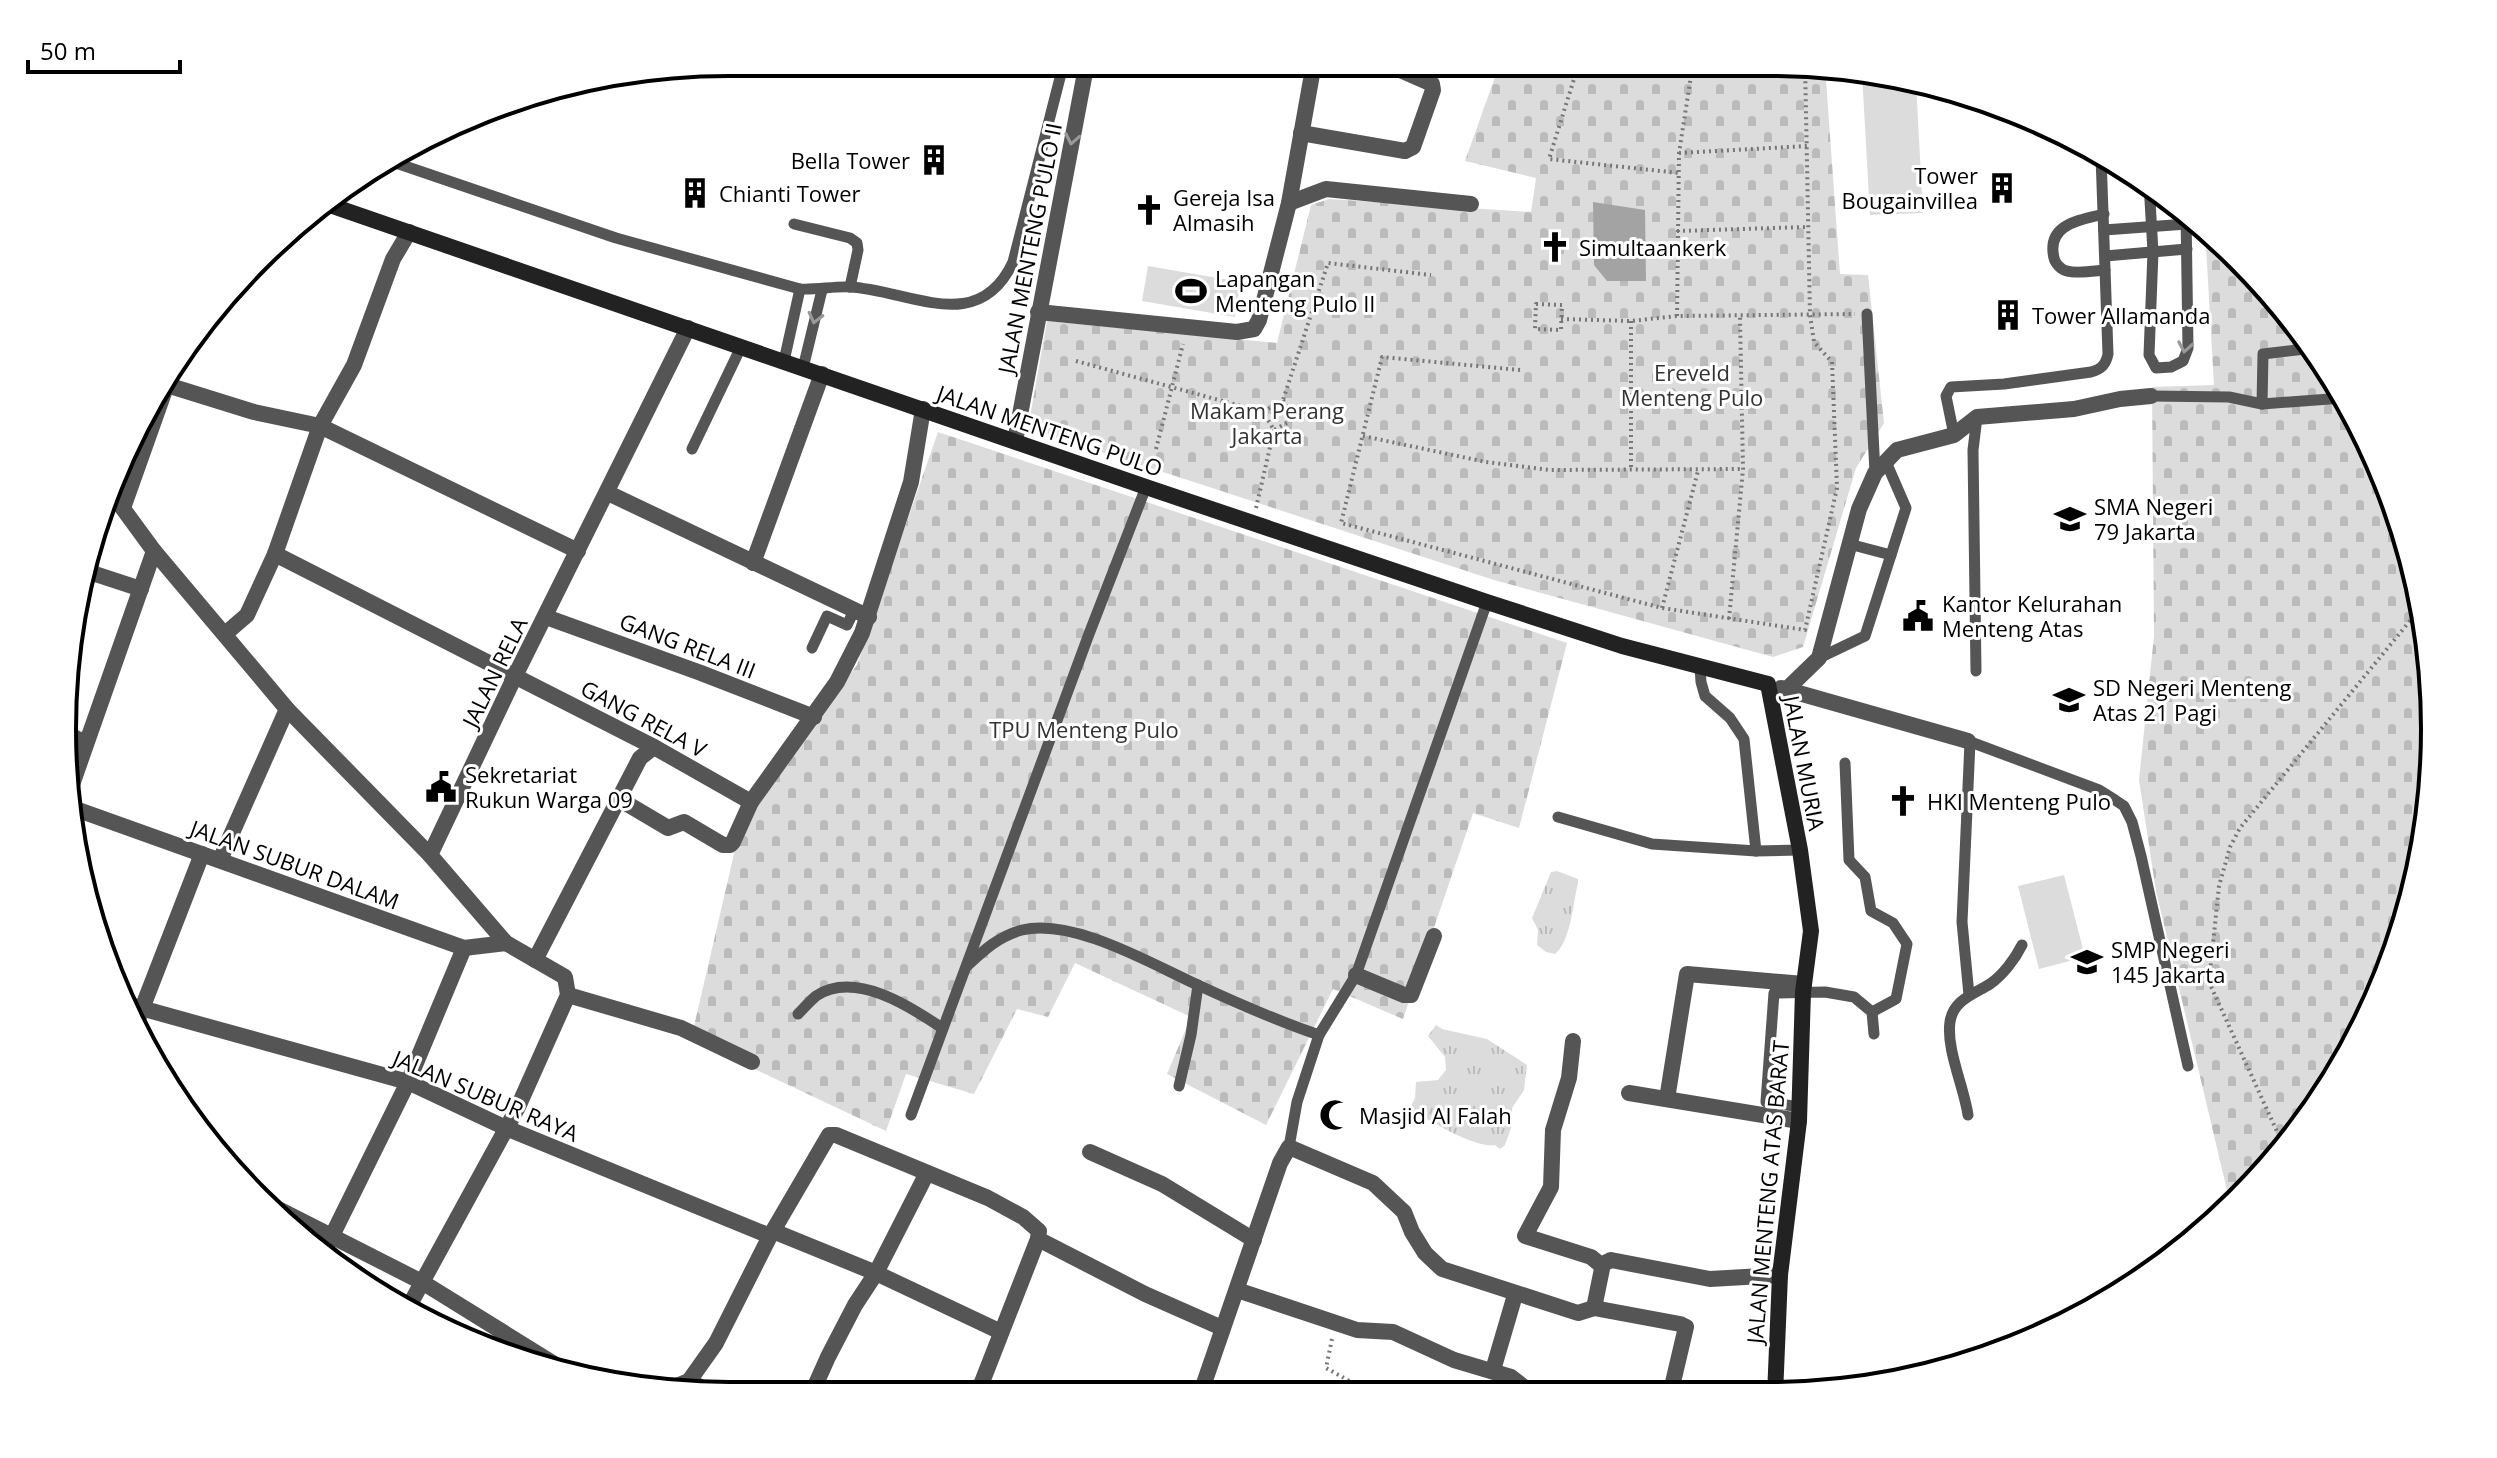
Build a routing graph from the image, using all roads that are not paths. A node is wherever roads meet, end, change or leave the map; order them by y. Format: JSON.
{"nodes":[{"id":1,"x":1060,"y":76,"type":"edge"},
{"id":2,"x":1084,"y":76,"type":"edge"},
{"id":3,"x":1312,"y":76,"type":"edge"},
{"id":4,"x":1414,"y":76,"type":"edge"},
{"id":5,"x":1301,"y":133,"type":"junction"},
{"id":6,"x":400,"y":164,"type":"edge"},
{"id":7,"x":2102,"y":168,"type":"edge"},
{"id":8,"x":2150,"y":199,"type":"edge"},
{"id":9,"x":1289,"y":203,"type":"junction"},
{"id":10,"x":1471,"y":204,"type":"dead end"},
{"id":11,"x":336,"y":207,"type":"edge"},
{"id":12,"x":2104,"y":214,"type":"junction"},
{"id":13,"x":2178,"y":220,"type":"edge"},
{"id":14,"x":794,"y":224,"type":"dead end"},
{"id":15,"x":2151,"y":225,"type":"junction"},
{"id":16,"x":2186,"y":228,"type":"edge"},
{"id":17,"x":2104,"y":230,"type":"junction"},
{"id":18,"x":409,"y":232,"type":"junction"},
{"id":19,"x":2187,"y":249,"type":"junction"},
{"id":20,"x":2153,"y":252,"type":"junction"},
{"id":21,"x":2105,"y":256,"type":"junction"},
{"id":22,"x":2105,"y":270,"type":"junction"},
{"id":23,"x":850,"y":287,"type":"junction"},
{"id":24,"x":800,"y":289,"type":"junction"},
{"id":25,"x":822,"y":290,"type":"junction"},
{"id":26,"x":1038,"y":312,"type":"junction"},
{"id":27,"x":1867,"y":314,"type":"dead end"},
{"id":28,"x":688,"y":328,"type":"junction"},
{"id":29,"x":741,"y":347,"type":"junction"},
{"id":30,"x":2299,"y":350,"type":"edge"},
{"id":31,"x":784,"y":361,"type":"junction"},
{"id":32,"x":803,"y":368,"type":"junction"},
{"id":33,"x":822,"y":374,"type":"junction"},
{"id":34,"x":173,"y":387,"type":"edge"},
{"id":35,"x":2151,"y":396,"type":"joint"},
{"id":36,"x":2331,"y":399,"type":"edge"},
{"id":37,"x":2262,"y":404,"type":"junction"},
{"id":38,"x":923,"y":409,"type":"junction"},
{"id":39,"x":1977,"y":417,"type":"junction"},
{"id":40,"x":320,"y":426,"type":"junction"},
{"id":41,"x":148,"y":431,"type":"edge"},
{"id":42,"x":1954,"y":435,"type":"junction"},
{"id":43,"x":1015,"y":441,"type":"junction"},
{"id":44,"x":692,"y":449,"type":"dead end"},
{"id":45,"x":1880,"y":467,"type":"junction"},
{"id":46,"x":1146,"y":487,"type":"junction"},
{"id":47,"x":608,"y":493,"type":"junction"},
{"id":48,"x":118,"y":502,"type":"edge"},
{"id":49,"x":1849,"y":544,"type":"junction"},
{"id":50,"x":154,"y":551,"type":"junction"},
{"id":51,"x":578,"y":551,"type":"junction"},
{"id":52,"x":275,"y":554,"type":"junction"},
{"id":53,"x":1891,"y":555,"type":"junction"},
{"id":54,"x":753,"y":563,"type":"junction"},
{"id":55,"x":95,"y":574,"type":"edge"},
{"id":56,"x":141,"y":589,"type":"junction"},
{"id":57,"x":1487,"y":602,"type":"junction"},
{"id":58,"x":862,"y":614,"type":"junction"},
{"id":59,"x":546,"y":617,"type":"junction"},
{"id":60,"x":225,"y":634,"type":"junction"},
{"id":61,"x":812,"y":648,"type":"dead end"},
{"id":62,"x":1819,"y":658,"type":"junction"},
{"id":63,"x":1700,"y":667,"type":"junction"},
{"id":64,"x":1976,"y":671,"type":"dead end"},
{"id":65,"x":515,"y":676,"type":"junction"},
{"id":66,"x":1768,"y":684,"type":"junction"},
{"id":67,"x":1787,"y":689,"type":"junction"},
{"id":68,"x":287,"y":709,"type":"junction"},
{"id":69,"x":814,"y":717,"type":"junction"},
{"id":70,"x":76,"y":738,"type":"edge"},
{"id":71,"x":1969,"y":741,"type":"junction"},
{"id":72,"x":86,"y":743,"type":"junction"},
{"id":73,"x":654,"y":747,"type":"junction"},
{"id":74,"x":1845,"y":763,"type":"dead end"},
{"id":75,"x":77,"y":770,"type":"edge"},
{"id":76,"x":619,"y":799,"type":"junction"},
{"id":77,"x":751,"y":802,"type":"junction"},
{"id":78,"x":82,"y":811,"type":"edge"},
{"id":79,"x":1558,"y":817,"type":"dead end"},
{"id":80,"x":1800,"y":850,"type":"junction"},
{"id":81,"x":1756,"y":851,"type":"junction"},
{"id":82,"x":202,"y":854,"type":"junction"},
{"id":83,"x":430,"y":855,"type":"junction"},
{"id":84,"x":220,"y":860,"type":"junction"},
{"id":85,"x":1434,"y":936,"type":"dead end"},
{"id":86,"x":506,"y":943,"type":"junction"},
{"id":87,"x":2022,"y":945,"type":"dead end"},
{"id":88,"x":471,"y":948,"type":"junction"},
{"id":89,"x":535,"y":960,"type":"junction"},
{"id":90,"x":963,"y":969,"type":"junction"},
{"id":91,"x":1356,"y":975,"type":"junction"},
{"id":92,"x":1198,"y":985,"type":"junction"},
{"id":93,"x":567,"y":988,"type":"junction"},
{"id":94,"x":1804,"y":988,"type":"junction"},
{"id":95,"x":1973,"y":993,"type":"junction"},
{"id":96,"x":138,"y":1008,"type":"edge"},
{"id":97,"x":140,"y":1012,"type":"edge"},
{"id":98,"x":1872,"y":1012,"type":"junction"},
{"id":99,"x":798,"y":1014,"type":"dead end"},
{"id":100,"x":942,"y":1028,"type":"junction"},
{"id":101,"x":1874,"y":1034,"type":"dead end"},
{"id":102,"x":1319,"y":1035,"type":"junction"},
{"id":103,"x":1573,"y":1041,"type":"dead end"},
{"id":104,"x":752,"y":1062,"type":"dead end"},
{"id":105,"x":2188,"y":1066,"type":"dead end"},
{"id":106,"x":408,"y":1082,"type":"junction"},
{"id":107,"x":1179,"y":1086,"type":"dead end"},
{"id":108,"x":1629,"y":1093,"type":"dead end"},
{"id":109,"x":1667,"y":1099,"type":"junction"},
{"id":110,"x":1800,"y":1114,"type":"junction"},
{"id":111,"x":911,"y":1115,"type":"dead end"},
{"id":112,"x":1968,"y":1115,"type":"dead end"},
{"id":113,"x":506,"y":1128,"type":"junction"},
{"id":114,"x":1289,"y":1147,"type":"junction"},
{"id":115,"x":1090,"y":1152,"type":"dead end"},
{"id":116,"x":927,"y":1173,"type":"junction"},
{"id":117,"x":771,"y":1234,"type":"junction"},
{"id":118,"x":1038,"y":1239,"type":"junction"},
{"id":119,"x":1254,"y":1240,"type":"junction"},
{"id":120,"x":328,"y":1245,"type":"edge"},
{"id":121,"x":329,"y":1245,"type":"edge"},
{"id":122,"x":1602,"y":1266,"type":"junction"},
{"id":123,"x":876,"y":1273,"type":"junction"},
{"id":124,"x":1780,"y":1275,"type":"junction"},
{"id":125,"x":422,"y":1282,"type":"junction"},
{"id":126,"x":1237,"y":1290,"type":"junction"},
{"id":127,"x":1515,"y":1295,"type":"junction"},
{"id":128,"x":412,"y":1300,"type":"edge"},
{"id":129,"x":1594,"y":1308,"type":"junction"},
{"id":130,"x":1222,"y":1328,"type":"junction"},
{"id":131,"x":1001,"y":1332,"type":"junction"},
{"id":132,"x":535,"y":1352,"type":"edge"},
{"id":133,"x":1493,"y":1370,"type":"junction"},
{"id":134,"x":689,"y":1381,"type":"edge"},
{"id":135,"x":817,"y":1382,"type":"edge"},
{"id":136,"x":982,"y":1382,"type":"edge"},
{"id":137,"x":1204,"y":1382,"type":"edge"},
{"id":138,"x":1517,"y":1382,"type":"edge"},
{"id":139,"x":1673,"y":1382,"type":"edge"},
{"id":140,"x":1776,"y":1382,"type":"edge"}],
"edges":[{"from":1,"to":23,"type":"lane"},
{"from":2,"to":26,"type":"street","name":"JALAN MENTENG PULO II","one_way":true},
{"from":3,"to":5,"type":"street"},
{"from":4,"to":5,"type":"street"},
{"from":5,"to":9,"type":"street"},
{"from":6,"to":24,"type":"lane"},
{"from":7,"to":12,"type":"lane"},
{"from":8,"to":15,"type":"lane"},
{"from":9,"to":10,"type":"street"},
{"from":9,"to":26,"type":"street"},
{"from":11,"to":18,"type":"street","name":"JALAN MENTENG PULO"},
{"from":12,"to":17,"type":"lane"},
{"from":12,"to":22,"type":"lane"},
{"from":13,"to":15,"type":"lane"},
{"from":14,"to":23,"type":"lane"},
{"from":15,"to":17,"type":"lane"},
{"from":15,"to":20,"type":"lane"},
{"from":16,"to":19,"type":"lane"},
{"from":17,"to":21,"type":"lane"},
{"from":18,"to":28,"type":"street","name":"JALAN MENTENG PULO"},
{"from":18,"to":40,"type":"street"},
{"from":19,"to":20,"type":"lane"},
{"from":19,"to":20,"type":"lane","one_way":true},
{"from":20,"to":21,"type":"lane"},
{"from":21,"to":22,"type":"lane"},
{"from":22,"to":42,"type":"lane"},
{"from":23,"to":25,"type":"lane"},
{"from":24,"to":25,"type":"lane"},
{"from":24,"to":31,"type":"lane"},
{"from":25,"to":32,"type":"lane","one_way":true},
{"from":26,"to":43,"type":"street","name":"JALAN MENTENG PULO II"},
{"from":27,"to":45,"type":"lane"},
{"from":28,"to":29,"type":"street","name":"JALAN MENTENG PULO"},
{"from":28,"to":47,"type":"street","name":"JALAN RELA"},
{"from":29,"to":31,"type":"street","name":"JALAN MENTENG PULO"},
{"from":29,"to":44,"type":"lane"},
{"from":30,"to":37,"type":"lane"},
{"from":31,"to":32,"type":"street","name":"JALAN MENTENG PULO"},
{"from":32,"to":33,"type":"street","name":"JALAN MENTENG PULO"},
{"from":33,"to":38,"type":"street","name":"JALAN MENTENG PULO"},
{"from":33,"to":54,"type":"street"},
{"from":34,"to":40,"type":"street"},
{"from":35,"to":37,"type":"lane"},
{"from":35,"to":39,"type":"street"},
{"from":36,"to":37,"type":"lane"},
{"from":38,"to":43,"type":"street","name":"JALAN MENTENG PULO"},
{"from":38,"to":58,"type":"street"},
{"from":39,"to":42,"type":"street"},
{"from":39,"to":64,"type":"lane"},
{"from":40,"to":51,"type":"street"},
{"from":40,"to":52,"type":"street"},
{"from":41,"to":48,"type":"street"},
{"from":42,"to":45,"type":"street"},
{"from":43,"to":46,"type":"street","name":"JALAN MENTENG PULO"},
{"from":45,"to":49,"type":"street"},
{"from":45,"to":53,"type":"lane"},
{"from":46,"to":57,"type":"street","name":"JALAN MENTENG PULO"},
{"from":46,"to":90,"type":"lane"},
{"from":47,"to":51,"type":"street","name":"JALAN RELA"},
{"from":47,"to":54,"type":"street"},
{"from":48,"to":50,"type":"street"},
{"from":49,"to":53,"type":"lane"},
{"from":49,"to":62,"type":"street"},
{"from":50,"to":56,"type":"street"},
{"from":50,"to":60,"type":"street"},
{"from":51,"to":59,"type":"street","name":"JALAN RELA"},
{"from":52,"to":60,"type":"street"},
{"from":52,"to":65,"type":"street","name":"GANG RELA V"},
{"from":53,"to":62,"type":"lane"},
{"from":54,"to":58,"type":"street"},
{"from":55,"to":56,"type":"street"},
{"from":56,"to":72,"type":"street"},
{"from":57,"to":63,"type":"street","name":"JALAN MENTENG PULO"},
{"from":57,"to":91,"type":"lane"},
{"from":58,"to":61,"type":"lane"},
{"from":58,"to":69,"type":"street"},
{"from":59,"to":65,"type":"street","name":"JALAN RELA"},
{"from":59,"to":69,"type":"street","name":"GANG RELA III"},
{"from":60,"to":68,"type":"street"},
{"from":62,"to":67,"type":"street"},
{"from":63,"to":66,"type":"street","name":"JALAN MENTENG PULO"},
{"from":63,"to":81,"type":"lane"},
{"from":65,"to":73,"type":"street","name":"GANG RELA V"},
{"from":65,"to":83,"type":"street","name":"JALAN RELA"},
{"from":66,"to":67,"type":"street"},
{"from":66,"to":80,"type":"street","name":"JALAN MURIA"},
{"from":67,"to":71,"type":"street"},
{"from":68,"to":83,"type":"street"},
{"from":68,"to":84,"type":"street"},
{"from":69,"to":77,"type":"street"},
{"from":70,"to":72,"type":"street"},
{"from":71,"to":95,"type":"lane"},
{"from":71,"to":105,"type":"lane"},
{"from":72,"to":75,"type":"street"},
{"from":73,"to":76,"type":"street"},
{"from":73,"to":77,"type":"street","name":"GANG RELA V"},
{"from":74,"to":98,"type":"lane"},
{"from":76,"to":77,"type":"street"},
{"from":76,"to":89,"type":"street"},
{"from":78,"to":82,"type":"street","name":"JALAN SUBUR DALAM"},
{"from":79,"to":81,"type":"lane"},
{"from":80,"to":81,"type":"lane"},
{"from":80,"to":94,"type":"street","name":"JALAN MENTENG ATAS BARAT"},
{"from":82,"to":84,"type":"street","name":"JALAN SUBUR DALAM"},
{"from":82,"to":96,"type":"street"},
{"from":83,"to":86,"type":"street"},
{"from":84,"to":88,"type":"street","name":"JALAN SUBUR DALAM"},
{"from":85,"to":91,"type":"street"},
{"from":86,"to":88,"type":"street","name":"JALAN SUBUR DALAM"},
{"from":86,"to":89,"type":"street"},
{"from":87,"to":95,"type":"lane"},
{"from":88,"to":106,"type":"street"},
{"from":89,"to":93,"type":"street"},
{"from":90,"to":92,"type":"lane"},
{"from":90,"to":100,"type":"lane"},
{"from":91,"to":102,"type":"lane"},
{"from":92,"to":102,"type":"lane"},
{"from":92,"to":107,"type":"lane"},
{"from":93,"to":104,"type":"street"},
{"from":93,"to":113,"type":"street"},
{"from":94,"to":98,"type":"lane"},
{"from":94,"to":109,"type":"street"},
{"from":94,"to":110,"type":"street","name":"JALAN MENTENG ATAS BARAT"},
{"from":94,"to":110,"type":"lane"},
{"from":95,"to":112,"type":"lane"},
{"from":97,"to":106,"type":"street","name":"JALAN SUBUR RAYA"},
{"from":98,"to":101,"type":"lane"},
{"from":99,"to":100,"type":"lane"},
{"from":100,"to":111,"type":"lane"},
{"from":102,"to":114,"type":"lane"},
{"from":103,"to":122,"type":"street"},
{"from":106,"to":113,"type":"street","name":"JALAN SUBUR RAYA"},
{"from":106,"to":120,"type":"street"},
{"from":108,"to":109,"type":"street"},
{"from":109,"to":110,"type":"street"},
{"from":110,"to":124,"type":"street","name":"JALAN MENTENG ATAS BARAT"},
{"from":113,"to":117,"type":"street","name":"JALAN SUBUR RAYA"},
{"from":113,"to":125,"type":"street"},
{"from":114,"to":119,"type":"street"},
{"from":114,"to":127,"type":"street"},
{"from":115,"to":119,"type":"street"},
{"from":116,"to":117,"type":"street"},
{"from":116,"to":118,"type":"street"},
{"from":116,"to":123,"type":"street"},
{"from":117,"to":123,"type":"street","name":"JALAN SUBUR RAYA"},
{"from":117,"to":134,"type":"street"},
{"from":118,"to":130,"type":"street"},
{"from":118,"to":131,"type":"street"},
{"from":119,"to":126,"type":"street"},
{"from":121,"to":125,"type":"street"},
{"from":122,"to":124,"type":"street"},
{"from":122,"to":129,"type":"street"},
{"from":123,"to":131,"type":"street","name":"JALAN SUBUR RAYA"},
{"from":123,"to":135,"type":"street"},
{"from":124,"to":140,"type":"street","name":"JALAN MENTENG ATAS BARAT"},
{"from":125,"to":128,"type":"street"},
{"from":125,"to":132,"type":"street"},
{"from":126,"to":130,"type":"street"},
{"from":126,"to":133,"type":"street"},
{"from":127,"to":129,"type":"street"},
{"from":127,"to":133,"type":"street"},
{"from":129,"to":139,"type":"street"},
{"from":130,"to":137,"type":"street"},
{"from":131,"to":136,"type":"street"},
{"from":133,"to":138,"type":"street"}]}
